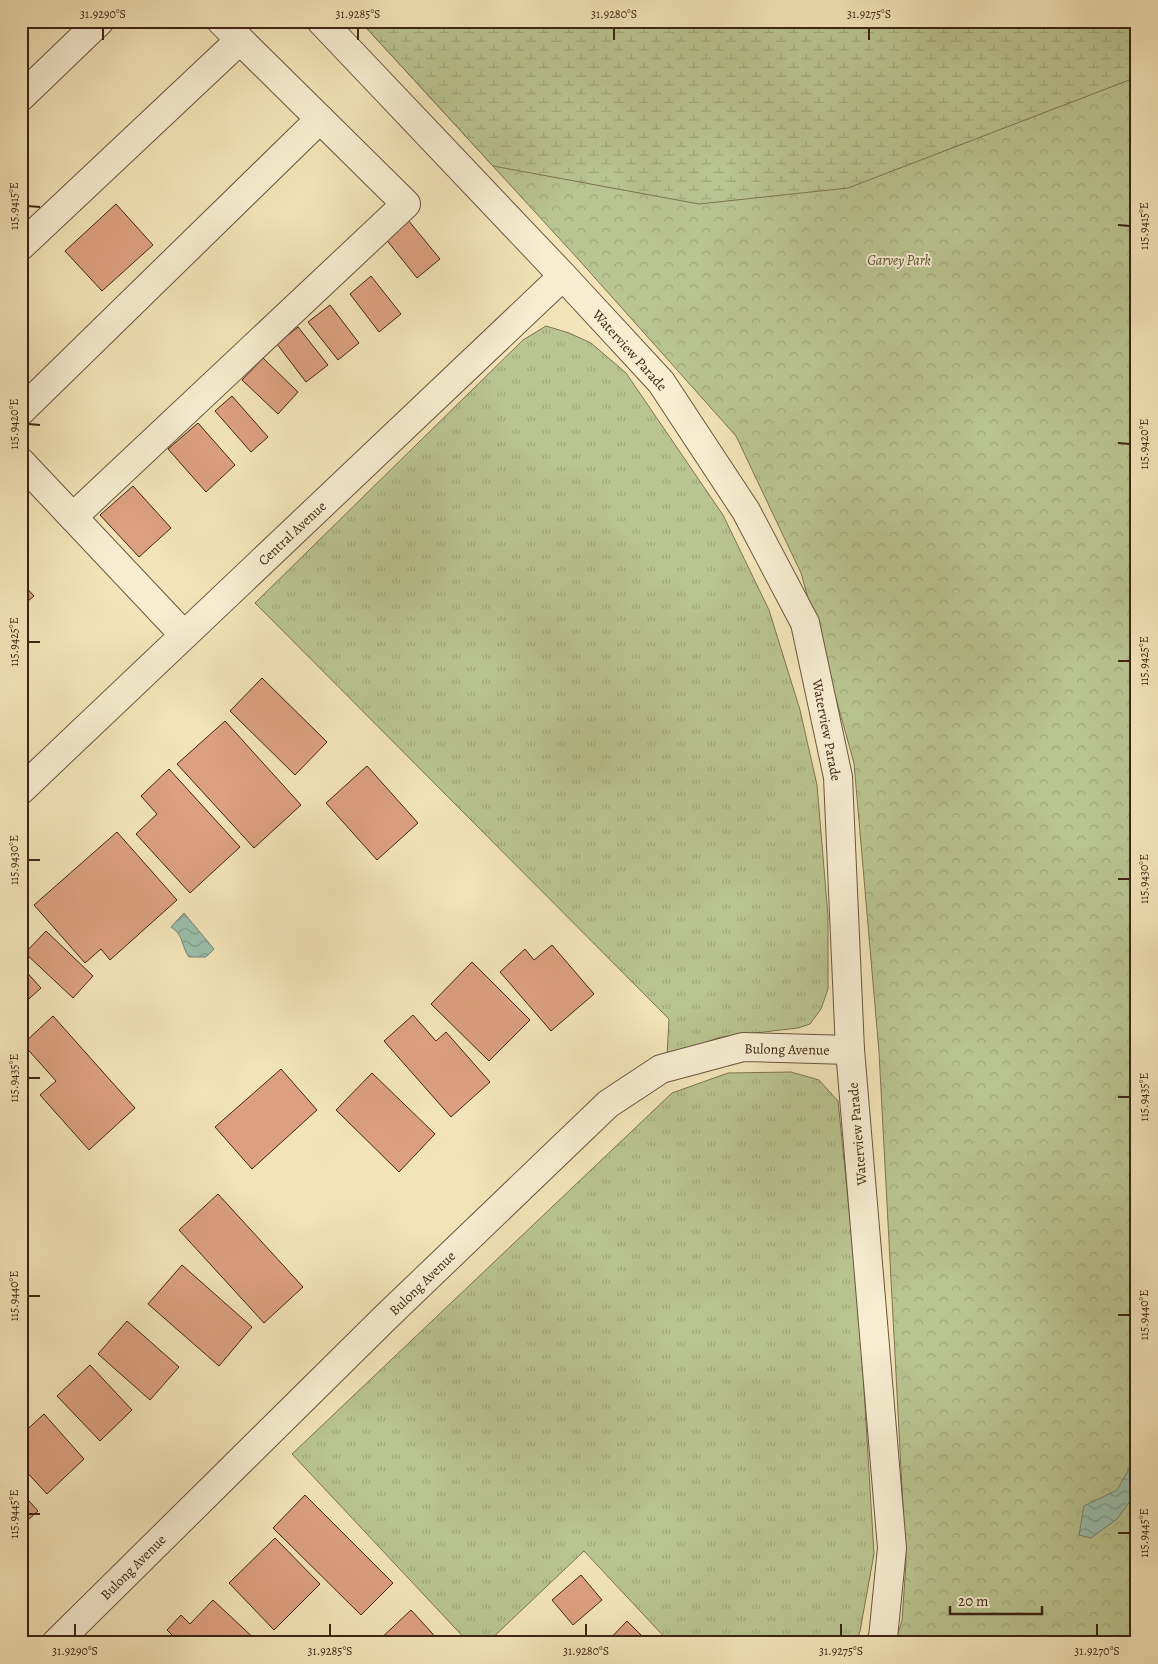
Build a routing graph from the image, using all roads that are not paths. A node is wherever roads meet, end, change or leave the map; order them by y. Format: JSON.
{"nodes":[{"id":1,"x":100,"y":21,"type":"edge"},
{"id":2,"x":221,"y":21,"type":"edge"},
{"id":3,"x":321,"y":21,"type":"edge"},
{"id":4,"x":240,"y":40,"type":"junction"},
{"id":5,"x":21,"y":97,"type":"edge"},
{"id":6,"x":320,"y":119,"type":"junction"},
{"id":7,"x":21,"y":246,"type":"edge"},
{"id":8,"x":563,"y":276,"type":"junction"},
{"id":9,"x":21,"y":411,"type":"edge"},
{"id":10,"x":21,"y":462,"type":"edge"},
{"id":11,"x":73,"y":517,"type":"junction"},
{"id":12,"x":184,"y":635,"type":"junction"},
{"id":13,"x":21,"y":790,"type":"edge"},
{"id":14,"x":850,"y":1050,"type":"junction"},
{"id":15,"x":56,"y":1643,"type":"edge"},
{"id":16,"x":880,"y":1643,"type":"edge"}],
"edges":[{"from":1,"to":5,"type":"street"},
{"from":2,"to":4,"type":"street"},
{"from":3,"to":8,"type":"street","name":"Waterview Parade"},
{"from":4,"to":6,"type":"street"},
{"from":4,"to":7,"type":"street"},
{"from":6,"to":9,"type":"street"},
{"from":6,"to":11,"type":"street"},
{"from":8,"to":12,"type":"street","name":"Central Avenue"},
{"from":8,"to":14,"type":"street","name":"Waterview Parade"},
{"from":10,"to":11,"type":"street"},
{"from":11,"to":12,"type":"street"},
{"from":12,"to":13,"type":"street","name":"Central Avenue"},
{"from":14,"to":15,"type":"street","name":"Bulong Avenue"},
{"from":14,"to":16,"type":"street","name":"Waterview Parade"}]}
